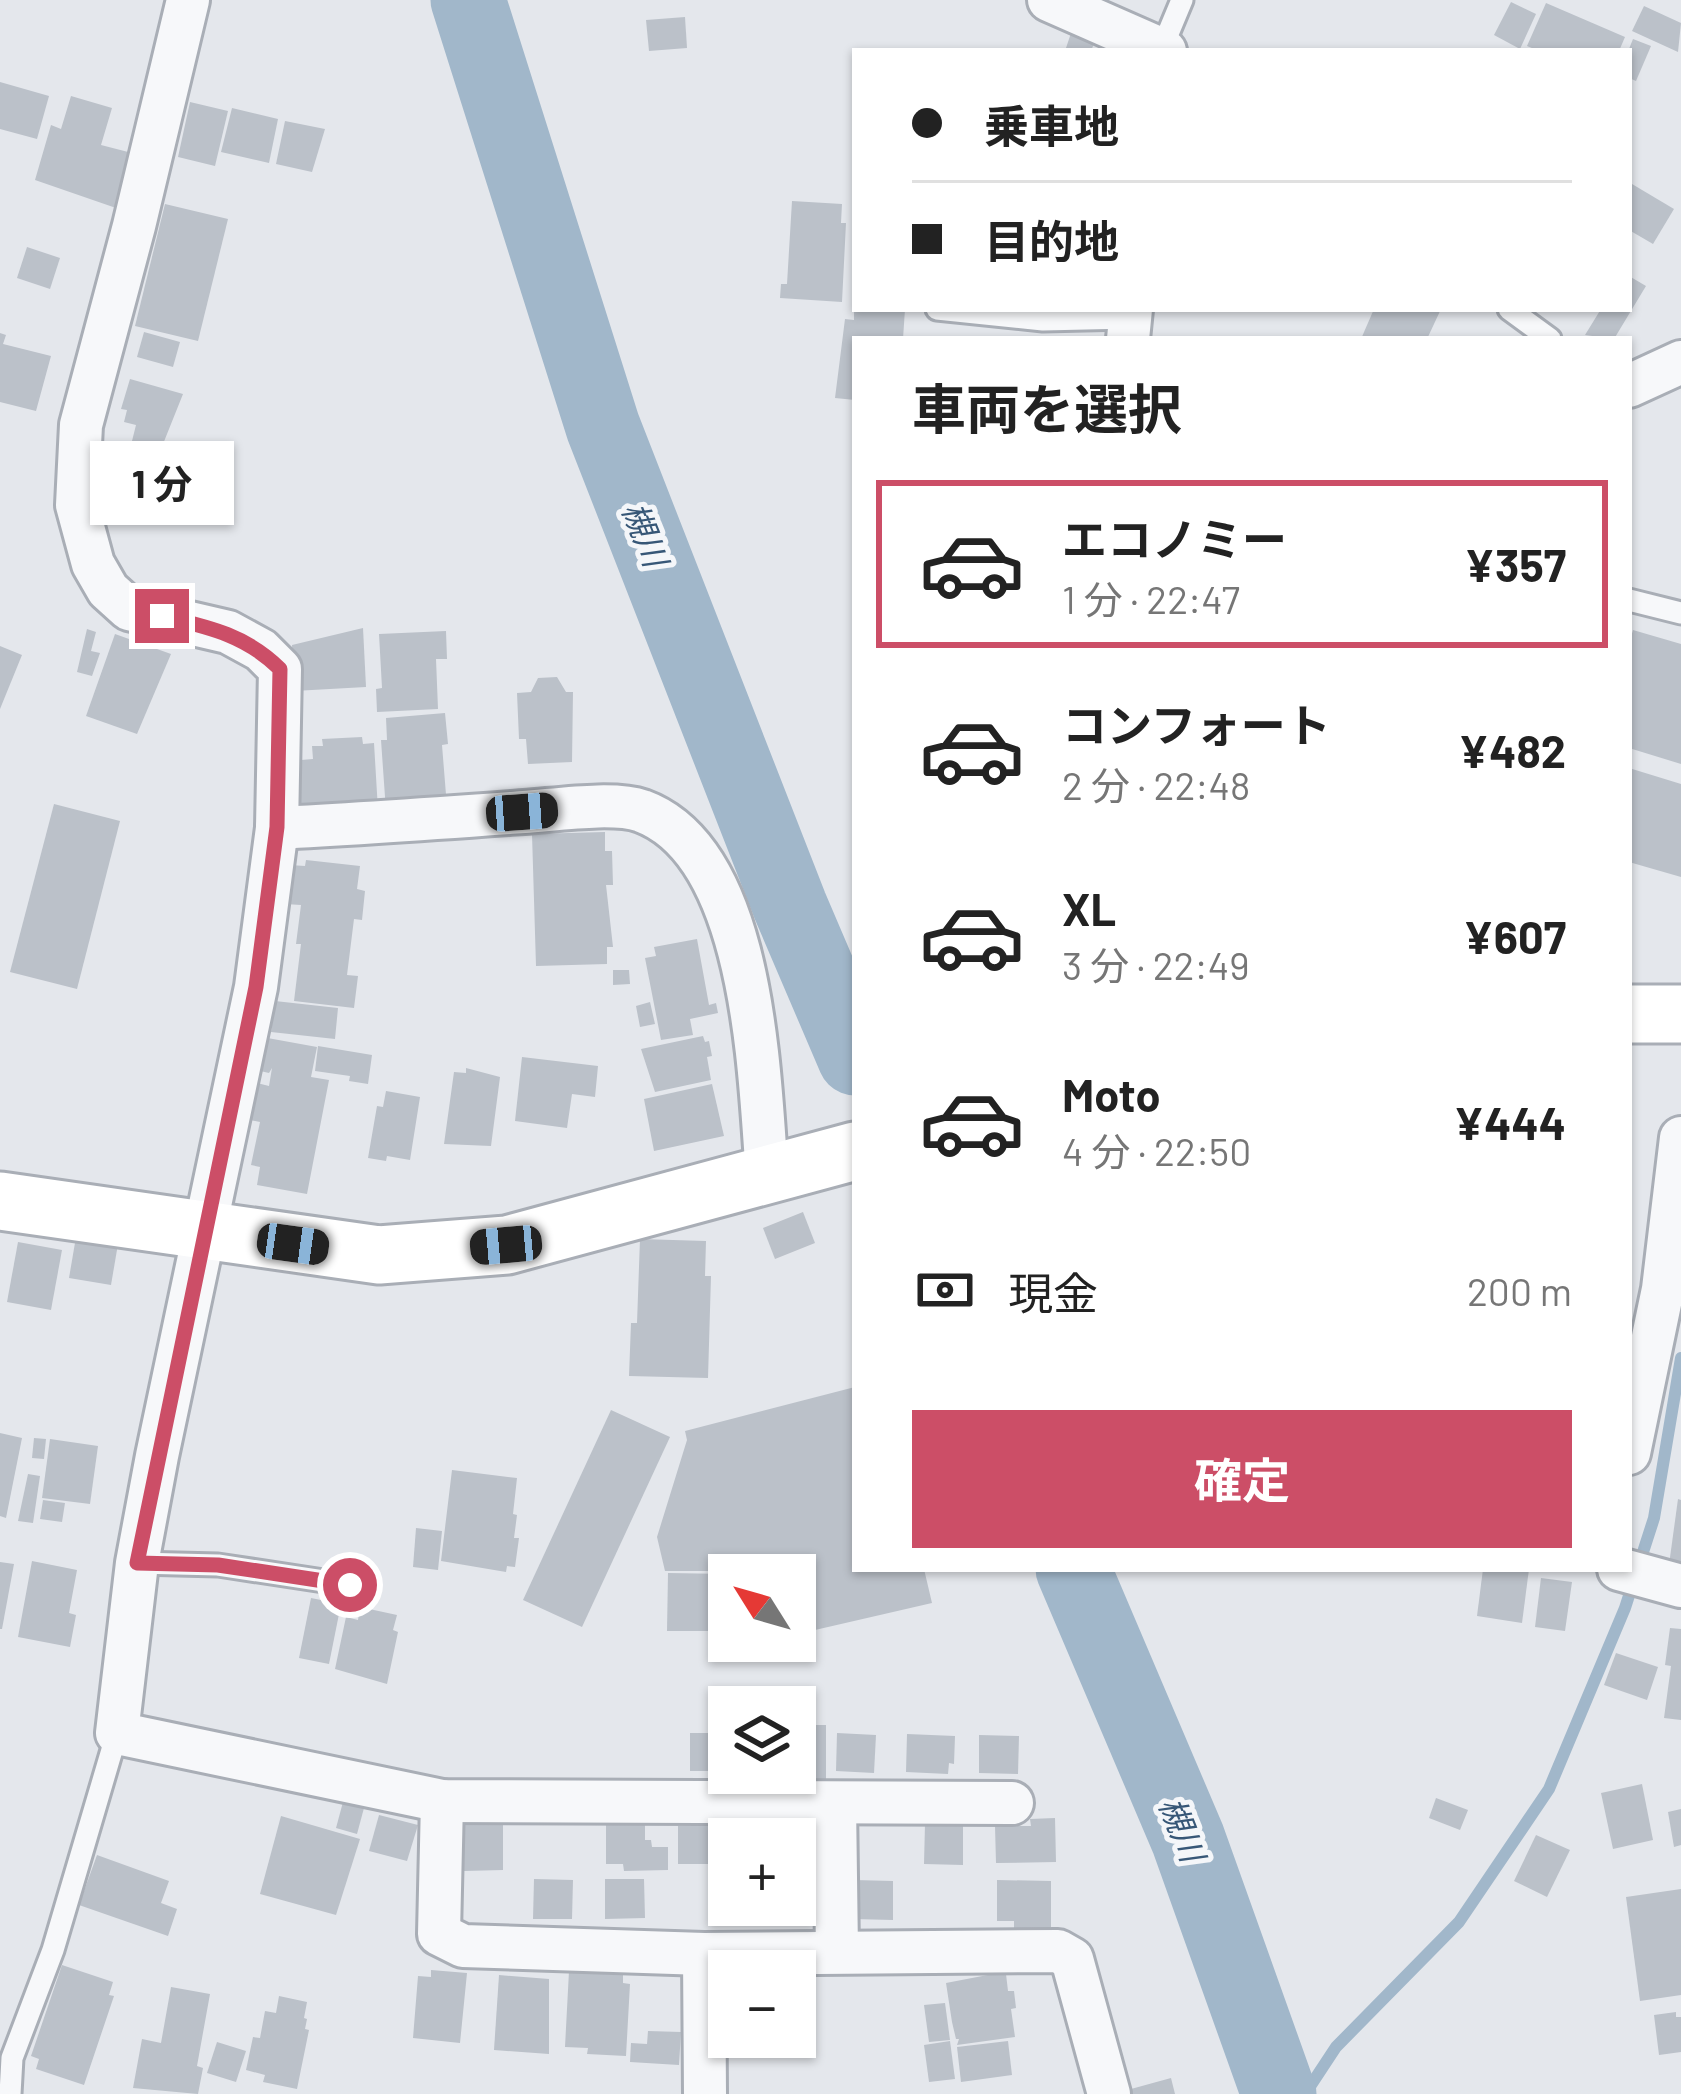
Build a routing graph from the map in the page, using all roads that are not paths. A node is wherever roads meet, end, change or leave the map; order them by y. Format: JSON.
{"nodes":[{"id":1,"x":188,"y":0,"type":"edge"},
{"id":2,"x":1049,"y":0,"type":"edge"},
{"id":3,"x":1181,"y":0,"type":"edge"},
{"id":4,"x":1158,"y":48,"type":"edge"},
{"id":5,"x":1164,"y":48,"type":"edge"},
{"id":6,"x":967,"y":312,"type":"edge"},
{"id":7,"x":1513,"y":312,"type":"edge"},
{"id":8,"x":1129,"y":322,"type":"edge"},
{"id":9,"x":1546,"y":336,"type":"edge"},
{"id":10,"x":1681,"y":362,"type":"edge"},
{"id":11,"x":1632,"y":385,"type":"edge"},
{"id":12,"x":1632,"y":601,"type":"edge"},
{"id":13,"x":1681,"y":613,"type":"edge"},
{"id":14,"x":277,"y":827,"type":"junction"},
{"id":15,"x":1632,"y":1014,"type":"edge"},
{"id":16,"x":1681,"y":1014,"type":"edge"},
{"id":17,"x":1681,"y":1138,"type":"edge"},
{"id":18,"x":810,"y":1164,"type":"edge"},
{"id":19,"x":0,"y":1202,"type":"edge"},
{"id":20,"x":207,"y":1232,"type":"junction"},
{"id":21,"x":1632,"y":1439,"type":"edge"},
{"id":22,"x":137,"y":1563,"type":"junction"},
{"id":23,"x":1630,"y":1572,"type":"edge"},
{"id":24,"x":350,"y":1585,"type":"dead end"},
{"id":25,"x":1681,"y":1586,"type":"edge"},
{"id":26,"x":117,"y":1733,"type":"junction"},
{"id":27,"x":442,"y":1801,"type":"junction"},
{"id":28,"x":835,"y":1803,"type":"junction"},
{"id":29,"x":1012,"y":1803,"type":"dead end"},
{"id":30,"x":837,"y":1952,"type":"junction"},
{"id":31,"x":704,"y":1954,"type":"junction"},
{"id":32,"x":10,"y":2094,"type":"edge"},
{"id":33,"x":705,"y":2094,"type":"edge"},
{"id":34,"x":1109,"y":2094,"type":"edge"}],
"edges":[{"from":1,"to":14,"type":"street"},
{"from":2,"to":4,"type":"street"},
{"from":3,"to":5,"type":"lane"},
{"from":6,"to":8,"type":"lane"},
{"from":7,"to":9,"type":"lane"},
{"from":10,"to":11,"type":"street"},
{"from":12,"to":13,"type":"lane"},
{"from":14,"to":18,"type":"street"},
{"from":14,"to":20,"type":"street"},
{"from":15,"to":16,"type":"street"},
{"from":17,"to":21,"type":"street"},
{"from":18,"to":20,"type":"street"},
{"from":19,"to":20,"type":"street"},
{"from":20,"to":22,"type":"street"},
{"from":22,"to":24,"type":"lane"},
{"from":22,"to":26,"type":"street"},
{"from":23,"to":25,"type":"street"},
{"from":26,"to":27,"type":"street"},
{"from":26,"to":32,"type":"lane"},
{"from":27,"to":28,"type":"street"},
{"from":27,"to":31,"type":"street"},
{"from":28,"to":29,"type":"street"},
{"from":28,"to":30,"type":"street"},
{"from":30,"to":31,"type":"street"},
{"from":30,"to":34,"type":"street"},
{"from":31,"to":33,"type":"street"}]}
